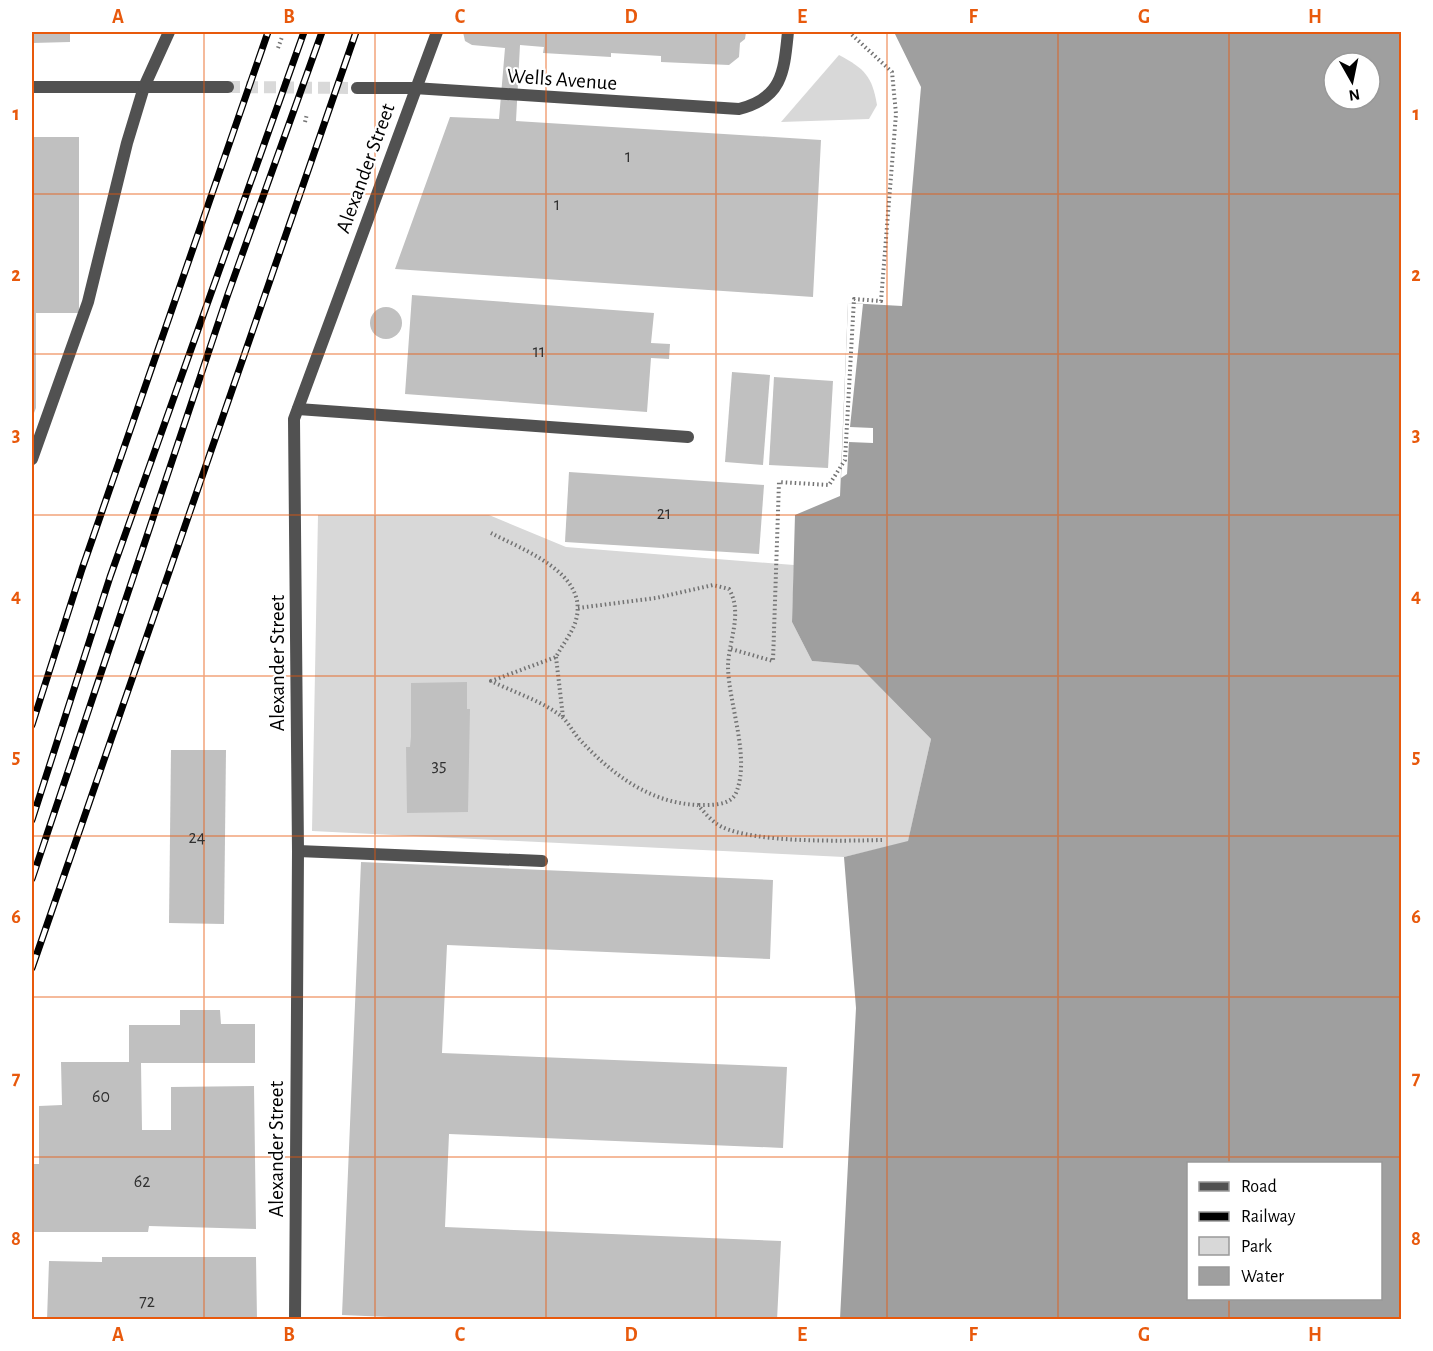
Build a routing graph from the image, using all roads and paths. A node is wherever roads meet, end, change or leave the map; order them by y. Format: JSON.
{"nodes":[{"id":1,"x":169,"y":32,"type":"edge"},
{"id":2,"x":437,"y":32,"type":"edge"},
{"id":3,"x":788,"y":32,"type":"edge"},
{"id":4,"x":849,"y":32,"type":"edge"},
{"id":5,"x":282,"y":37,"type":"dead end"},
{"id":6,"x":278,"y":48,"type":"dead end"},
{"id":7,"x":32,"y":87,"type":"edge"},
{"id":8,"x":144,"y":87,"type":"junction"},
{"id":9,"x":228,"y":87,"type":"tunnel mouth"},
{"id":10,"x":357,"y":88,"type":"tunnel mouth"},
{"id":11,"x":414,"y":88,"type":"junction"},
{"id":12,"x":307,"y":114,"type":"dead end"},
{"id":13,"x":305,"y":122,"type":"dead end"},
{"id":14,"x":298,"y":409,"type":"junction"},
{"id":15,"x":688,"y":437,"type":"dead end"},
{"id":16,"x":32,"y":459,"type":"edge"},
{"id":17,"x":491,"y":533,"type":"dead end"},
{"id":18,"x":578,"y":608,"type":"junction"},
{"id":19,"x":731,"y":649,"type":"junction"},
{"id":20,"x":556,"y":657,"type":"junction"},
{"id":21,"x":563,"y":717,"type":"junction"},
{"id":22,"x":698,"y":805,"type":"junction"},
{"id":23,"x":882,"y":840,"type":"dead end"},
{"id":24,"x":298,"y":851,"type":"junction"},
{"id":25,"x":542,"y":861,"type":"dead end"},
{"id":26,"x":295,"y":1320,"type":"edge"}],
"edges":[{"from":1,"to":8,"type":"street"},
{"from":2,"to":11,"type":"street","name":"Alexander Street"},
{"from":3,"to":11,"type":"street","name":"Wells Avenue"},
{"from":4,"to":19,"type":"path"},
{"from":5,"to":6,"type":"path"},
{"from":7,"to":8,"type":"street"},
{"from":8,"to":9,"type":"street"},
{"from":8,"to":16,"type":"street"},
{"from":10,"to":11,"type":"street","name":"Wells Avenue"},
{"from":11,"to":14,"type":"street","name":"Alexander Street"},
{"from":12,"to":13,"type":"path"},
{"from":14,"to":15,"type":"street"},
{"from":14,"to":24,"type":"street","name":"Alexander Street"},
{"from":17,"to":18,"type":"path"},
{"from":18,"to":19,"type":"path"},
{"from":18,"to":20,"type":"path"},
{"from":19,"to":22,"type":"path"},
{"from":20,"to":21,"type":"path"},
{"from":20,"to":21,"type":"path"},
{"from":21,"to":22,"type":"path"},
{"from":22,"to":23,"type":"path"},
{"from":24,"to":25,"type":"street"},
{"from":24,"to":26,"type":"street","name":"Alexander Street"}]}
